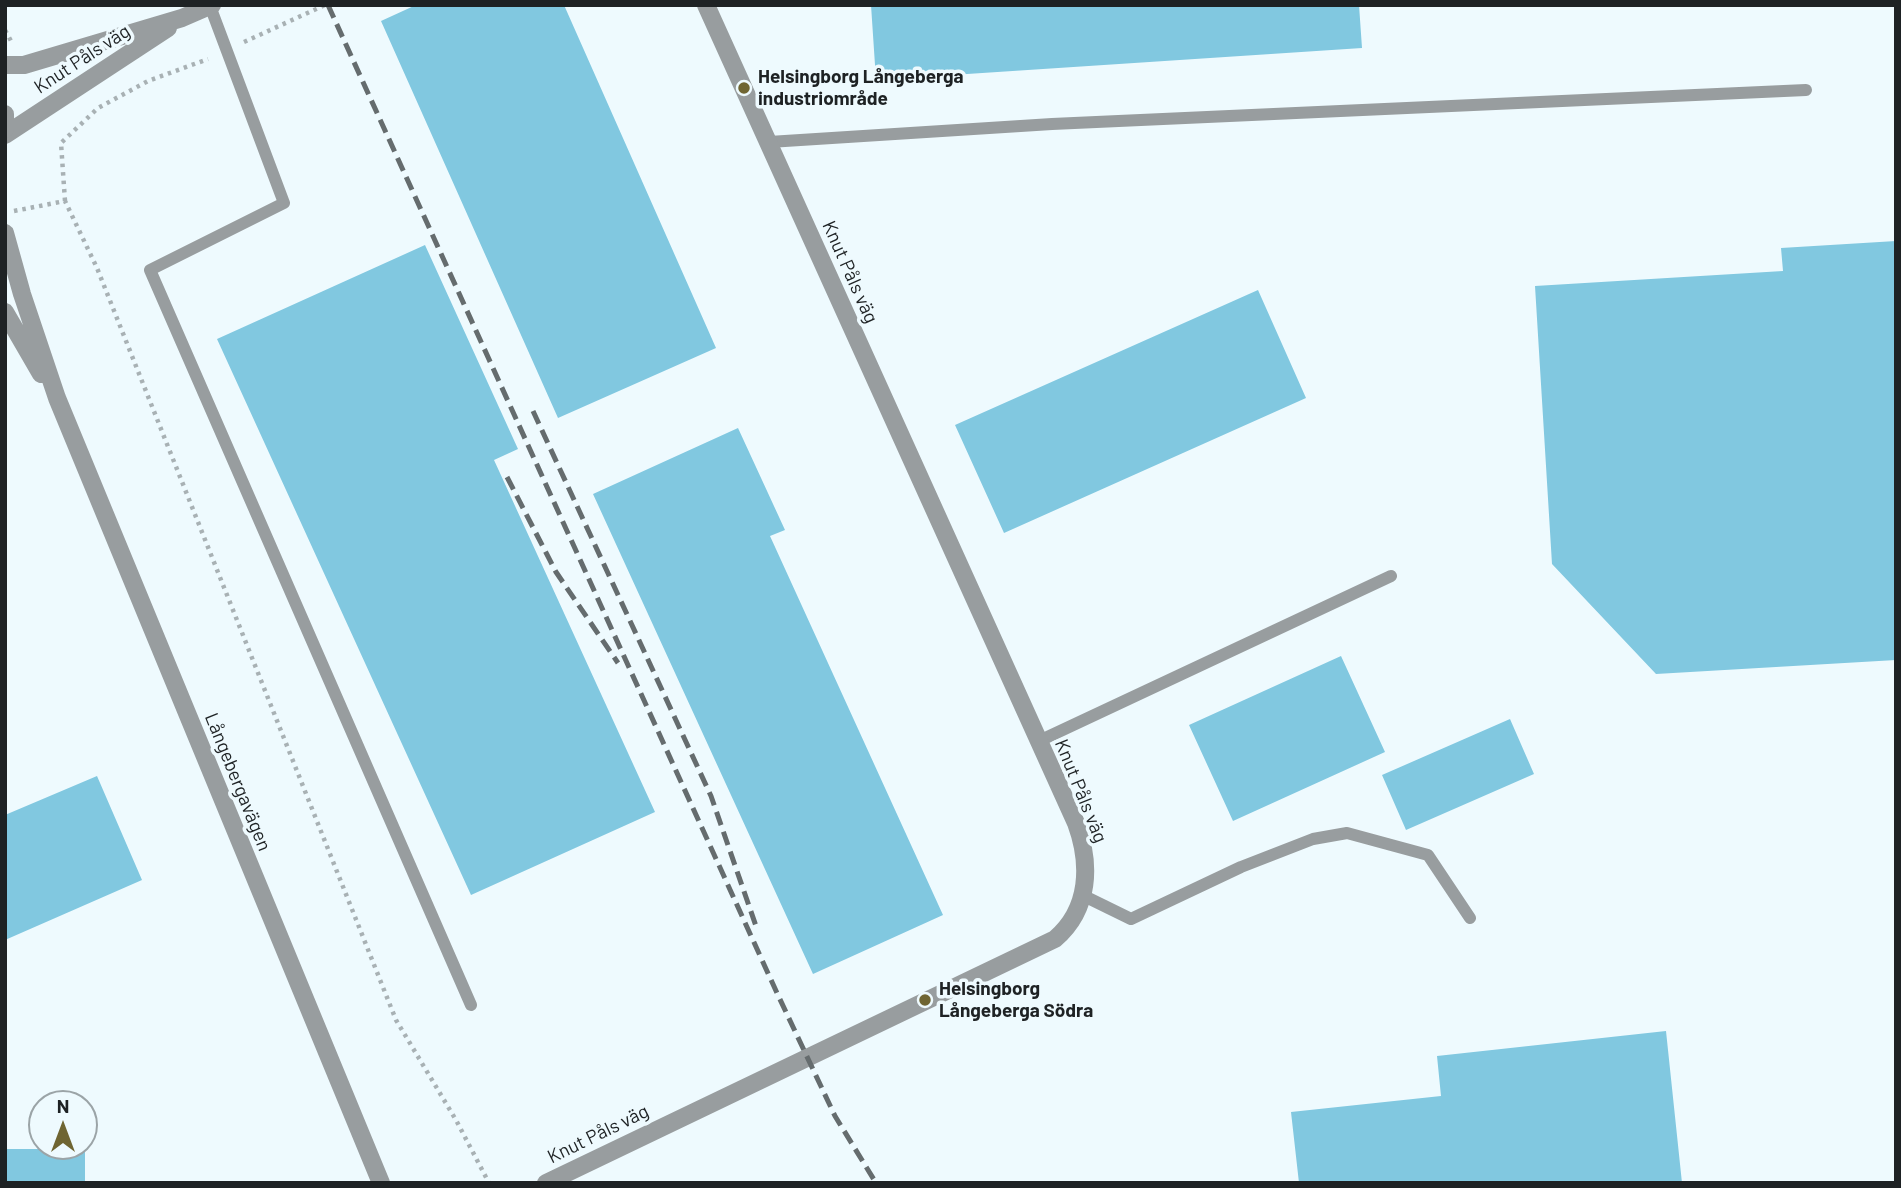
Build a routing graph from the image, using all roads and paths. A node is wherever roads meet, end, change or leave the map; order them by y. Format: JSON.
{"nodes":[{"id":1,"x":326,"y":5,"type":"edge"},
{"id":2,"x":706,"y":5,"type":"edge"},
{"id":3,"x":211,"y":6,"type":"edge"},
{"id":4,"x":182,"y":18,"type":"junction"},
{"id":5,"x":226,"y":50,"type":"junction"},
{"id":6,"x":5,"y":65,"type":"edge"},
{"id":7,"x":1805,"y":90,"type":"dead end"},
{"id":8,"x":5,"y":114,"type":"edge"},
{"id":9,"x":5,"y":129,"type":"edge"},
{"id":10,"x":5,"y":135,"type":"edge"},
{"id":11,"x":769,"y":142,"type":"junction"},
{"id":12,"x":65,"y":201,"type":"junction"},
{"id":13,"x":5,"y":213,"type":"edge"},
{"id":14,"x":5,"y":233,"type":"edge"},
{"id":15,"x":5,"y":312,"type":"edge"},
{"id":16,"x":57,"y":398,"type":"junction"},
{"id":17,"x":1391,"y":576,"type":"dead end"},
{"id":18,"x":1038,"y":741,"type":"junction"},
{"id":19,"x":1082,"y":895,"type":"junction"},
{"id":20,"x":1470,"y":918,"type":"dead end"},
{"id":21,"x":471,"y":1005,"type":"dead end"},
{"id":22,"x":381,"y":1183,"type":"edge"},
{"id":23,"x":489,"y":1183,"type":"edge"},
{"id":24,"x":546,"y":1183,"type":"edge"}],
"edges":[{"from":1,"to":5,"type":"path"},
{"from":2,"to":11,"type":"street","name":"Knut Påls väg"},
{"from":3,"to":4,"type":"street","name":"Knut Påls väg"},
{"from":3,"to":5,"type":"lane"},
{"from":4,"to":6,"type":"street","name":"Knut Påls väg"},
{"from":4,"to":10,"type":"street","name":"Knut Påls väg"},
{"from":5,"to":12,"type":"path"},
{"from":5,"to":21,"type":"lane"},
{"from":7,"to":11,"type":"lane"},
{"from":8,"to":9,"type":"street"},
{"from":11,"to":18,"type":"street","name":"Knut Påls väg"},
{"from":12,"to":13,"type":"path"},
{"from":12,"to":23,"type":"path"},
{"from":14,"to":16,"type":"street","name":"Långebergavägen"},
{"from":15,"to":16,"type":"street","name":"Långebergavägen"},
{"from":16,"to":22,"type":"street","name":"Långebergavägen"},
{"from":17,"to":18,"type":"lane"},
{"from":18,"to":19,"type":"street","name":"Knut Påls väg"},
{"from":19,"to":20,"type":"lane"},
{"from":19,"to":24,"type":"street","name":"Knut Påls väg"}]}
